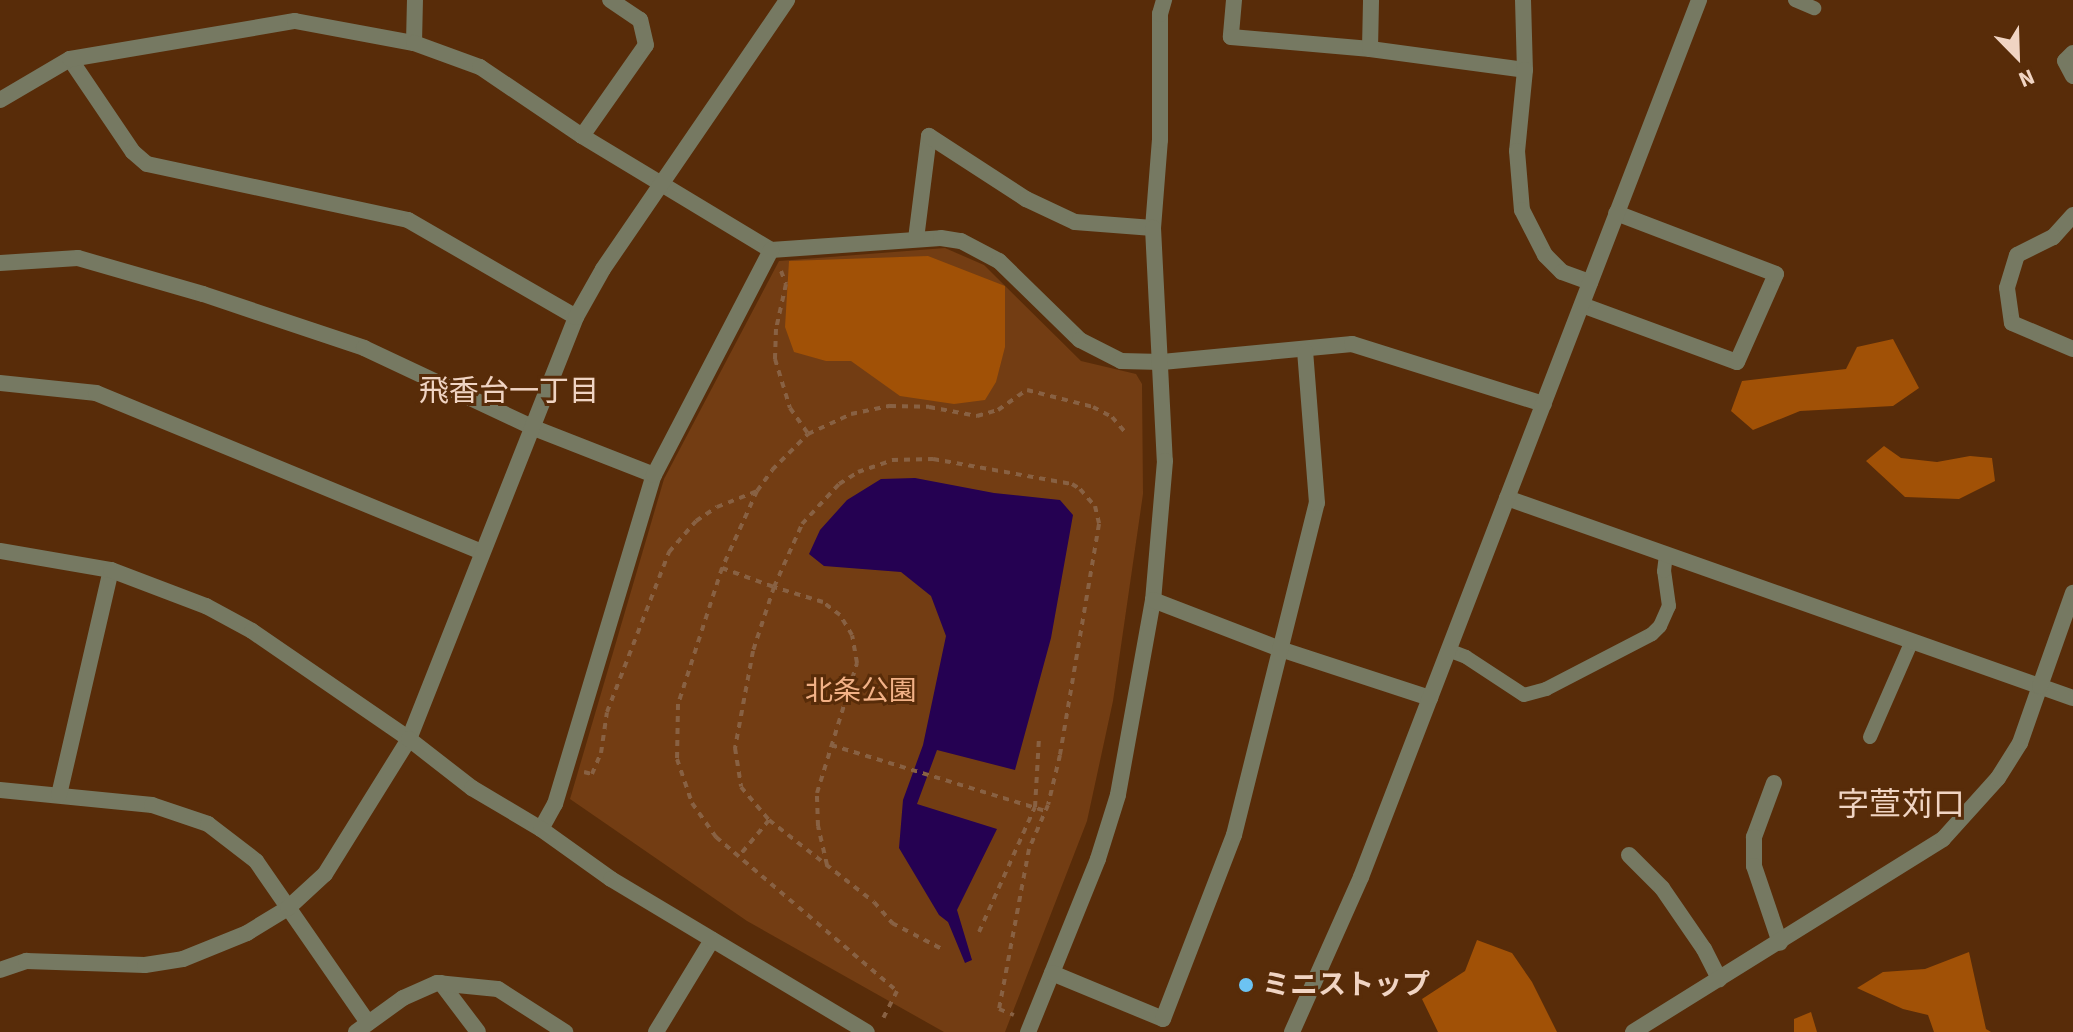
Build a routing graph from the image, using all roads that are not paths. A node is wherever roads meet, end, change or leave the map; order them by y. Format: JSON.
{"nodes":[{"id":1,"x":415,"y":0,"type":"edge"},
{"id":2,"x":610,"y":0,"type":"edge"},
{"id":3,"x":787,"y":0,"type":"edge"},
{"id":4,"x":1164,"y":0,"type":"edge"},
{"id":5,"x":1234,"y":0,"type":"edge"},
{"id":6,"x":1371,"y":0,"type":"edge"},
{"id":7,"x":1523,"y":0,"type":"edge"},
{"id":8,"x":1699,"y":0,"type":"edge"},
{"id":9,"x":1795,"y":0,"type":"edge"},
{"id":10,"x":1814,"y":8,"type":"dead end"},
{"id":11,"x":414,"y":43,"type":"junction"},
{"id":12,"x":1370,"y":49,"type":"junction"},
{"id":13,"x":2073,"y":53,"type":"edge"},
{"id":14,"x":70,"y":59,"type":"junction"},
{"id":15,"x":1525,"y":70,"type":"junction"},
{"id":16,"x":2073,"y":76,"type":"edge"},
{"id":17,"x":0,"y":100,"type":"edge"},
{"id":18,"x":582,"y":136,"type":"junction"},
{"id":19,"x":662,"y":183,"type":"junction"},
{"id":20,"x":1616,"y":213,"type":"junction"},
{"id":21,"x":2073,"y":215,"type":"edge"},
{"id":22,"x":1153,"y":228,"type":"junction"},
{"id":23,"x":916,"y":239,"type":"junction"},
{"id":24,"x":768,"y":255,"type":"junction"},
{"id":25,"x":0,"y":263,"type":"edge"},
{"id":26,"x":1590,"y":282,"type":"junction"},
{"id":27,"x":1582,"y":305,"type":"junction"},
{"id":28,"x":576,"y":317,"type":"junction"},
{"id":29,"x":2073,"y":349,"type":"edge"},
{"id":30,"x":1305,"y":351,"type":"junction"},
{"id":31,"x":1162,"y":362,"type":"junction"},
{"id":32,"x":0,"y":383,"type":"edge"},
{"id":33,"x":1544,"y":404,"type":"junction"},
{"id":34,"x":534,"y":428,"type":"junction"},
{"id":35,"x":654,"y":475,"type":"junction"},
{"id":36,"x":1507,"y":498,"type":"junction"},
{"id":37,"x":0,"y":551,"type":"edge"},
{"id":38,"x":482,"y":552,"type":"junction"},
{"id":39,"x":1666,"y":554,"type":"junction"},
{"id":40,"x":111,"y":570,"type":"junction"},
{"id":41,"x":2073,"y":593,"type":"edge"},
{"id":42,"x":1153,"y":600,"type":"junction"},
{"id":43,"x":1912,"y":641,"type":"junction"},
{"id":44,"x":1280,"y":649,"type":"junction"},
{"id":45,"x":1448,"y":650,"type":"junction"},
{"id":46,"x":2040,"y":686,"type":"junction"},
{"id":47,"x":1430,"y":698,"type":"junction"},
{"id":48,"x":2073,"y":698,"type":"edge"},
{"id":49,"x":1870,"y":737,"type":"dead end"},
{"id":50,"x":409,"y":739,"type":"junction"},
{"id":51,"x":1774,"y":783,"type":"dead end"},
{"id":52,"x":0,"y":790,"type":"edge"},
{"id":53,"x":59,"y":795,"type":"junction"},
{"id":54,"x":541,"y":829,"type":"junction"},
{"id":55,"x":1629,"y":855,"type":"dead end"},
{"id":56,"x":288,"y":908,"type":"junction"},
{"id":57,"x":712,"y":940,"type":"junction"},
{"id":58,"x":1780,"y":943,"type":"junction"},
{"id":59,"x":0,"y":970,"type":"edge"},
{"id":60,"x":1052,"y":973,"type":"junction"},
{"id":61,"x":1719,"y":979,"type":"junction"},
{"id":62,"x":441,"y":983,"type":"junction"},
{"id":63,"x":362,"y":1028,"type":"edge"},
{"id":64,"x":478,"y":1032,"type":"edge"},
{"id":65,"x":565,"y":1032,"type":"edge"},
{"id":66,"x":656,"y":1032,"type":"edge"},
{"id":67,"x":867,"y":1032,"type":"edge"},
{"id":68,"x":1028,"y":1032,"type":"edge"},
{"id":69,"x":1292,"y":1032,"type":"edge"},
{"id":70,"x":1633,"y":1032,"type":"edge"}],
"edges":[{"from":1,"to":11,"type":"street"},
{"from":2,"to":18,"type":"street"},
{"from":3,"to":19,"type":"street"},
{"from":4,"to":22,"type":"street"},
{"from":5,"to":12,"type":"street"},
{"from":6,"to":12,"type":"street"},
{"from":7,"to":15,"type":"street"},
{"from":8,"to":20,"type":"street"},
{"from":9,"to":10,"type":"lane"},
{"from":11,"to":14,"type":"street"},
{"from":11,"to":18,"type":"street"},
{"from":12,"to":15,"type":"street"},
{"from":13,"to":16,"type":"street"},
{"from":14,"to":17,"type":"street"},
{"from":14,"to":28,"type":"street"},
{"from":15,"to":26,"type":"street"},
{"from":18,"to":19,"type":"street"},
{"from":19,"to":24,"type":"street"},
{"from":19,"to":28,"type":"street"},
{"from":20,"to":26,"type":"street"},
{"from":20,"to":27,"type":"street"},
{"from":21,"to":29,"type":"street"},
{"from":22,"to":23,"type":"street"},
{"from":22,"to":31,"type":"street"},
{"from":23,"to":24,"type":"street"},
{"from":23,"to":31,"type":"street"},
{"from":24,"to":35,"type":"street"},
{"from":25,"to":34,"type":"street"},
{"from":26,"to":27,"type":"street"},
{"from":27,"to":33,"type":"street"},
{"from":28,"to":34,"type":"street"},
{"from":30,"to":31,"type":"street"},
{"from":30,"to":33,"type":"street"},
{"from":30,"to":44,"type":"street"},
{"from":31,"to":42,"type":"street"},
{"from":32,"to":38,"type":"street"},
{"from":33,"to":36,"type":"street"},
{"from":34,"to":35,"type":"street"},
{"from":34,"to":38,"type":"street"},
{"from":35,"to":54,"type":"street"},
{"from":36,"to":39,"type":"street"},
{"from":36,"to":45,"type":"street"},
{"from":37,"to":40,"type":"street"},
{"from":38,"to":50,"type":"street"},
{"from":39,"to":43,"type":"street"},
{"from":39,"to":45,"type":"lane"},
{"from":40,"to":50,"type":"street"},
{"from":40,"to":53,"type":"street"},
{"from":41,"to":46,"type":"street"},
{"from":42,"to":44,"type":"street"},
{"from":42,"to":60,"type":"street"},
{"from":43,"to":46,"type":"street"},
{"from":43,"to":49,"type":"lane"},
{"from":44,"to":47,"type":"street"},
{"from":44,"to":60,"type":"street"},
{"from":45,"to":47,"type":"street"},
{"from":46,"to":48,"type":"street"},
{"from":46,"to":58,"type":"street"},
{"from":47,"to":69,"type":"street"},
{"from":50,"to":54,"type":"street"},
{"from":50,"to":56,"type":"street"},
{"from":51,"to":58,"type":"street"},
{"from":52,"to":53,"type":"street"},
{"from":53,"to":56,"type":"street"},
{"from":54,"to":57,"type":"street"},
{"from":55,"to":61,"type":"street"},
{"from":56,"to":59,"type":"street"},
{"from":56,"to":63,"type":"street"},
{"from":57,"to":66,"type":"street"},
{"from":57,"to":67,"type":"street"},
{"from":58,"to":61,"type":"street"},
{"from":60,"to":68,"type":"street"},
{"from":61,"to":70,"type":"street"},
{"from":62,"to":63,"type":"street"},
{"from":62,"to":64,"type":"street"},
{"from":62,"to":65,"type":"street"}]}
